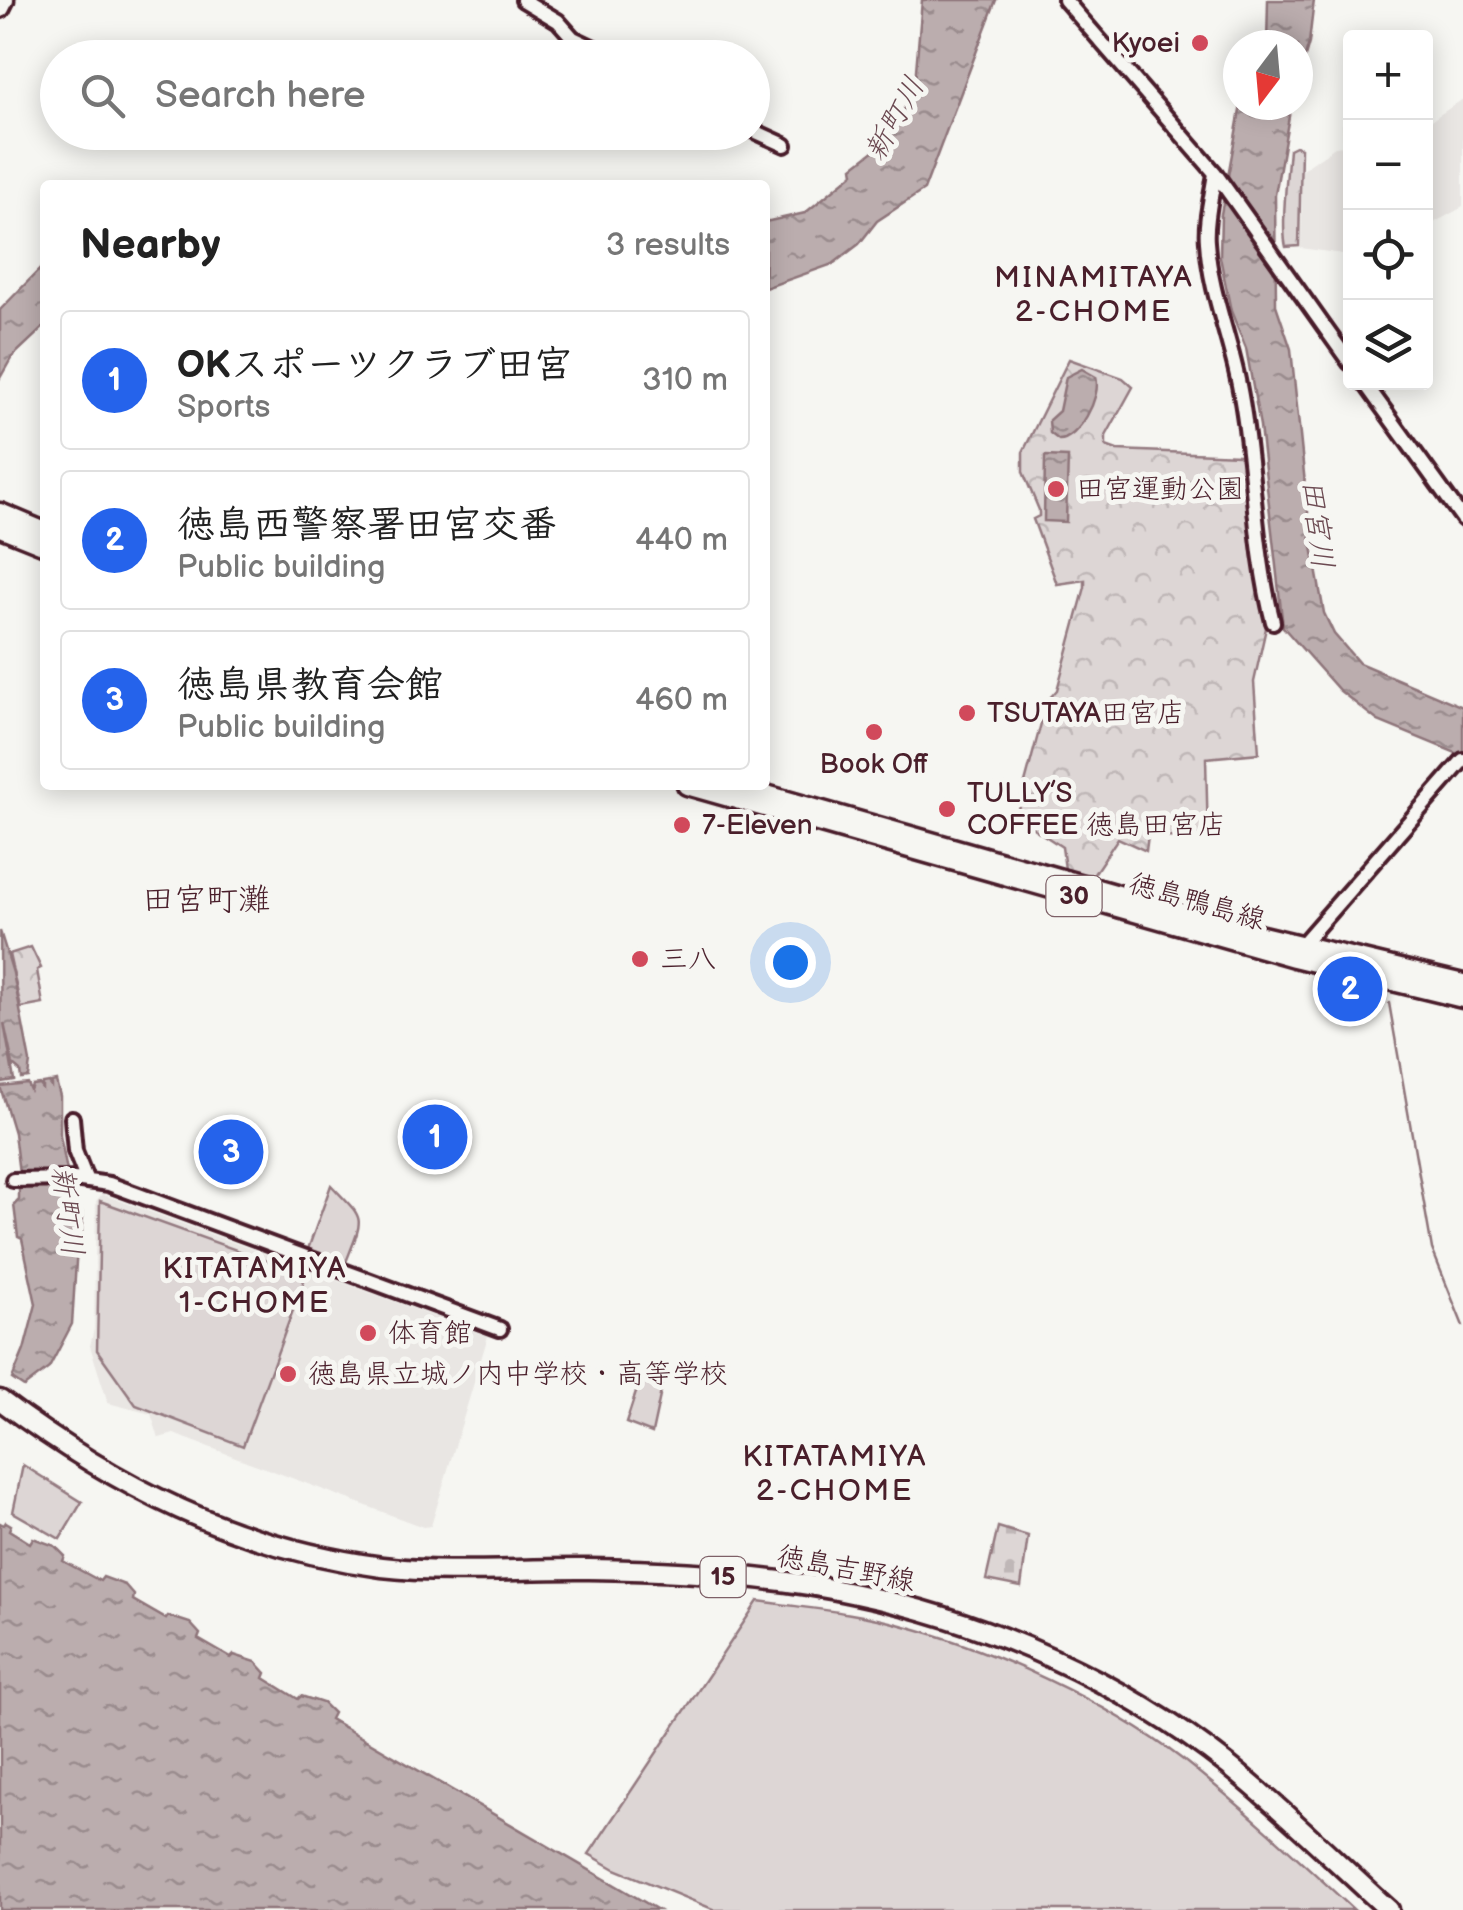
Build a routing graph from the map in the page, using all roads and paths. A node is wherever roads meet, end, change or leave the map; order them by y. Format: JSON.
{"nodes":[{"id":1,"x":4,"y":0,"type":"edge"},
{"id":2,"x":524,"y":0,"type":"edge"},
{"id":3,"x":1065,"y":0,"type":"edge"},
{"id":4,"x":0,"y":8,"type":"edge"},
{"id":5,"x":577,"y":40,"type":"edge"},
{"id":6,"x":770,"y":138,"type":"edge"},
{"id":7,"x":785,"y":145,"type":"dead end"},
{"id":8,"x":1219,"y":178,"type":"junction"},
{"id":9,"x":1343,"y":354,"type":"edge"},
{"id":10,"x":1370,"y":390,"type":"edge"},
{"id":11,"x":0,"y":513,"type":"edge"},
{"id":12,"x":1463,"y":520,"type":"edge"},
{"id":13,"x":0,"y":526,"type":"edge"},
{"id":14,"x":40,"y":530,"type":"edge"},
{"id":15,"x":40,"y":543,"type":"edge"},
{"id":16,"x":1273,"y":622,"type":"dead end"},
{"id":17,"x":1463,"y":760,"type":"edge"},
{"id":18,"x":705,"y":790,"type":"edge"},
{"id":19,"x":748,"y":790,"type":"edge"},
{"id":20,"x":1296,"y":951,"type":"junction"},
{"id":21,"x":1463,"y":984,"type":"edge"},
{"id":22,"x":1463,"y":998,"type":"edge"},
{"id":23,"x":72,"y":1118,"type":"dead end"},
{"id":24,"x":13,"y":1180,"type":"dead end"},
{"id":25,"x":81,"y":1180,"type":"junction"},
{"id":26,"x":500,"y":1328,"type":"dead end"},
{"id":27,"x":0,"y":1400,"type":"edge"},
{"id":28,"x":1389,"y":1910,"type":"edge"}],
"edges":[{"from":1,"to":4,"type":"main road"},
{"from":2,"to":5,"type":"street"},
{"from":3,"to":8,"type":"street"},
{"from":6,"to":7,"type":"street"},
{"from":8,"to":9,"type":"street"},
{"from":8,"to":16,"type":"street"},
{"from":10,"to":12,"type":"street"},
{"from":11,"to":14,"type":"main road"},
{"from":13,"to":15,"type":"main road"},
{"from":17,"to":20,"type":"street"},
{"from":18,"to":20,"type":"main road","name":"徳島鴨島線","number":"30"},
{"from":19,"to":20,"type":"main road","name":"徳島鴨島線","number":"30"},
{"from":20,"to":21,"type":"main road","name":"徳島鴨島線","number":"30"},
{"from":20,"to":22,"type":"main road","name":"徳島鴨島線","number":"30"},
{"from":23,"to":25,"type":"street"},
{"from":24,"to":25,"type":"street"},
{"from":25,"to":26,"type":"street"},
{"from":27,"to":28,"type":"main road","name":"徳島吉野線","number":"15"}]}
